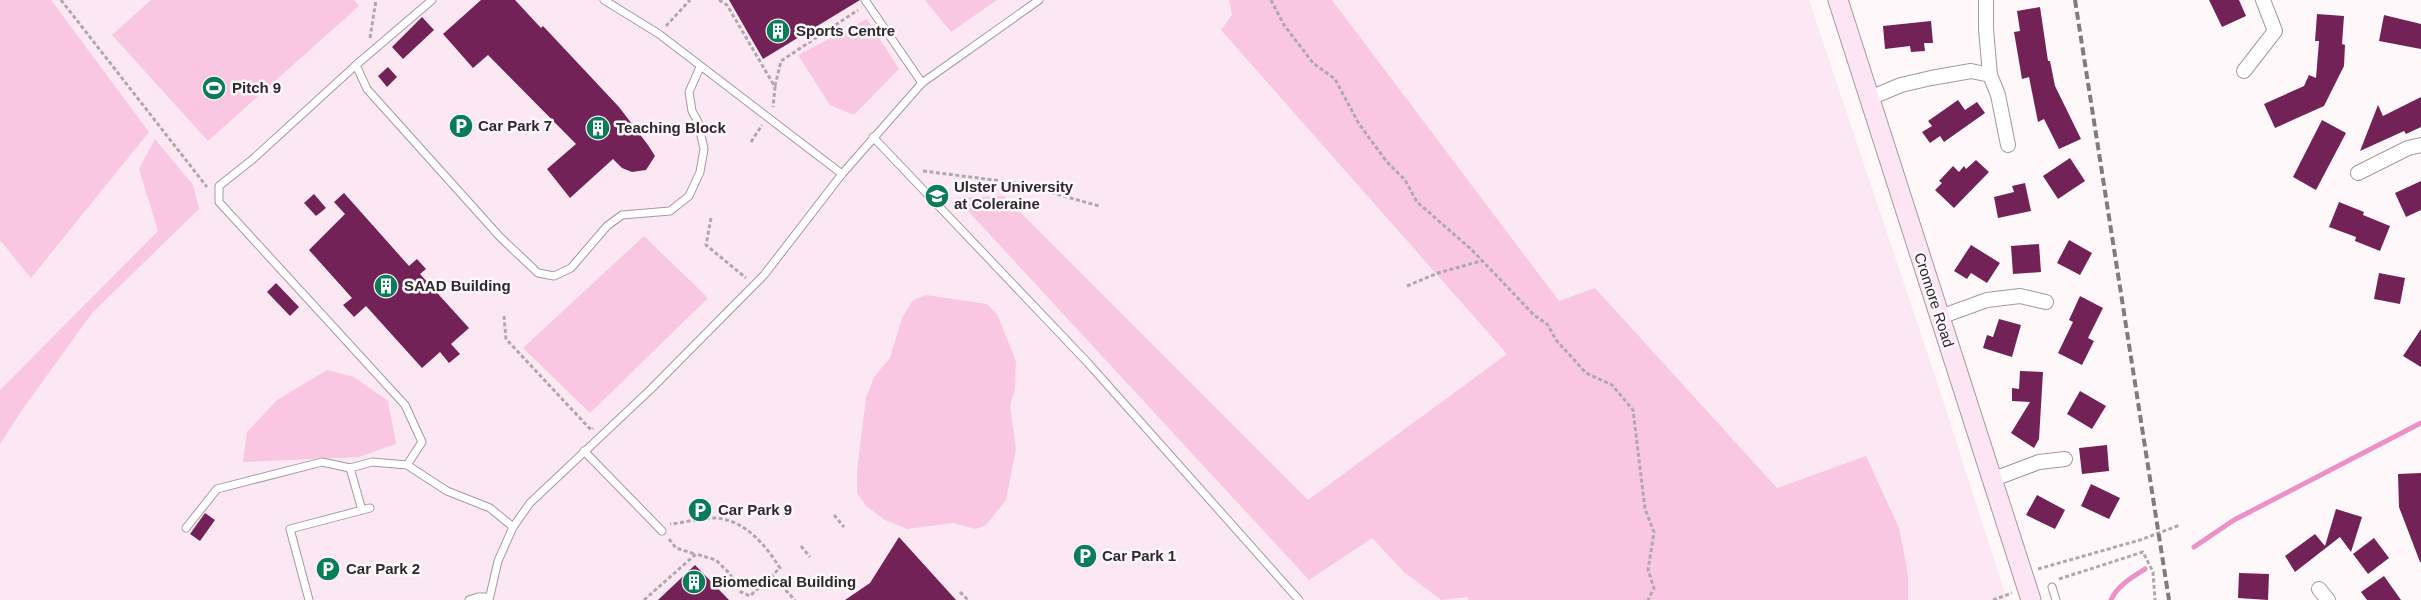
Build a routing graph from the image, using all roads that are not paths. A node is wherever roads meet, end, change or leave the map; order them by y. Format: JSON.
{"nodes":[{"id":1,"x":432,"y":0,"type":"edge"},
{"id":2,"x":604,"y":0,"type":"edge"},
{"id":3,"x":1039,"y":0,"type":"edge"},
{"id":4,"x":1838,"y":0,"type":"edge"},
{"id":5,"x":1986,"y":0,"type":"edge"},
{"id":6,"x":2263,"y":0,"type":"edge"},
{"id":7,"x":864,"y":4,"type":"edge"},
{"id":8,"x":356,"y":65,"type":"junction"},
{"id":9,"x":700,"y":67,"type":"junction"},
{"id":10,"x":2244,"y":71,"type":"dead end"},
{"id":11,"x":1990,"y":75,"type":"junction"},
{"id":12,"x":922,"y":83,"type":"junction"},
{"id":13,"x":1870,"y":98,"type":"junction"},
{"id":14,"x":873,"y":137,"type":"junction"},
{"id":15,"x":2421,"y":145,"type":"edge"},
{"id":16,"x":2008,"y":146,"type":"dead end"},
{"id":17,"x":2358,"y":173,"type":"dead end"},
{"id":18,"x":842,"y":174,"type":"junction"},
{"id":19,"x":2046,"y":302,"type":"dead end"},
{"id":20,"x":1940,"y":317,"type":"junction"},
{"id":21,"x":584,"y":451,"type":"junction"},
{"id":22,"x":2065,"y":459,"type":"dead end"},
{"id":23,"x":406,"y":464,"type":"junction"},
{"id":24,"x":350,"y":468,"type":"junction"},
{"id":25,"x":1991,"y":480,"type":"junction"},
{"id":26,"x":370,"y":508,"type":"dead end"},
{"id":27,"x":362,"y":510,"type":"junction"},
{"id":28,"x":513,"y":527,"type":"junction"},
{"id":29,"x":186,"y":528,"type":"dead end"},
{"id":30,"x":662,"y":531,"type":"road end"},
{"id":31,"x":2027,"y":587,"type":"edge"},
{"id":32,"x":2052,"y":587,"type":"dead end"},
{"id":33,"x":489,"y":598,"type":"edge"},
{"id":34,"x":308,"y":600,"type":"edge"},
{"id":35,"x":469,"y":600,"type":"edge"},
{"id":36,"x":1299,"y":600,"type":"edge"},
{"id":37,"x":2056,"y":600,"type":"edge"}],
"edges":[{"from":1,"to":8,"type":"lane"},
{"from":2,"to":9,"type":"lane"},
{"from":3,"to":12,"type":"lane"},
{"from":4,"to":13,"type":"main road","name":"Cromore Road"},
{"from":5,"to":11,"type":"street"},
{"from":6,"to":10,"type":"street"},
{"from":7,"to":12,"type":"lane"},
{"from":8,"to":9,"type":"lane"},
{"from":8,"to":23,"type":"lane"},
{"from":9,"to":18,"type":"lane"},
{"from":11,"to":13,"type":"street"},
{"from":11,"to":16,"type":"street"},
{"from":12,"to":14,"type":"lane"},
{"from":13,"to":20,"type":"main road","name":"Cromore Road"},
{"from":14,"to":18,"type":"lane"},
{"from":14,"to":36,"type":"lane"},
{"from":15,"to":17,"type":"street"},
{"from":18,"to":21,"type":"lane"},
{"from":19,"to":20,"type":"street"},
{"from":20,"to":25,"type":"main road","name":"Cromore Road"},
{"from":21,"to":28,"type":"lane"},
{"from":21,"to":30,"type":"lane"},
{"from":22,"to":25,"type":"street"},
{"from":23,"to":24,"type":"lane"},
{"from":23,"to":28,"type":"lane"},
{"from":24,"to":27,"type":"lane"},
{"from":24,"to":29,"type":"lane"},
{"from":25,"to":31,"type":"main road","name":"Cromore Road"},
{"from":26,"to":27,"type":"lane"},
{"from":27,"to":34,"type":"lane"},
{"from":28,"to":33,"type":"lane"},
{"from":32,"to":37,"type":"lane"},
{"from":33,"to":35,"type":"lane"}]}
